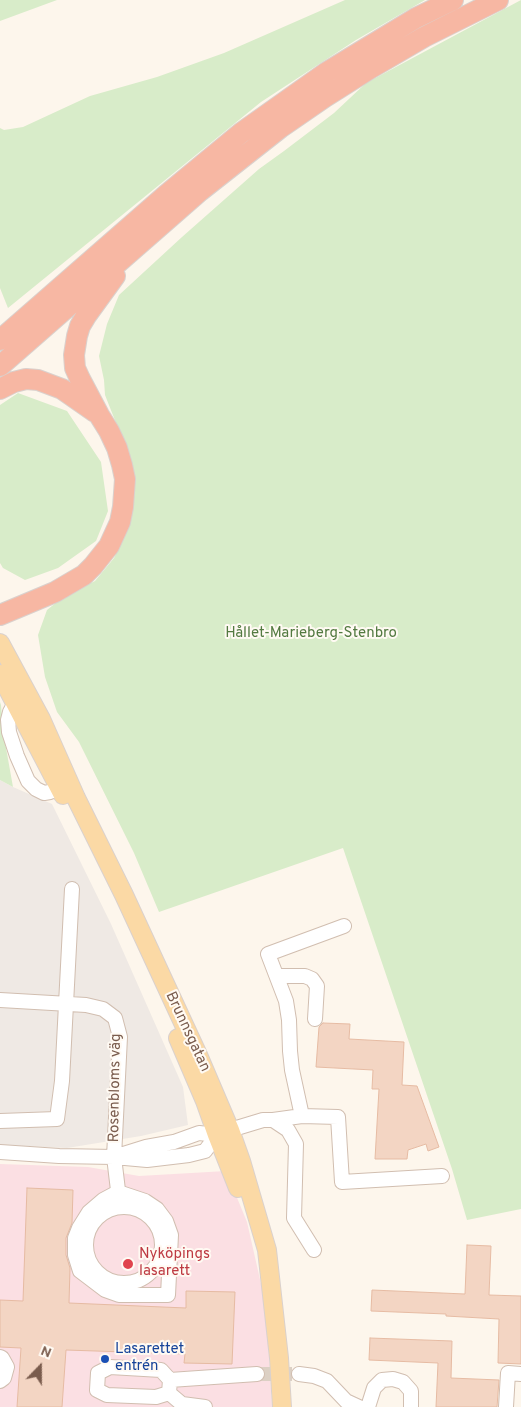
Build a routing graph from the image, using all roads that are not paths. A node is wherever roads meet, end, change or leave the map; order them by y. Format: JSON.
{"nodes":[{"id":1,"x":454,"y":0,"type":"edge"},
{"id":2,"x":498,"y":0,"type":"edge"},
{"id":3,"x":142,"y":240,"type":"junction"},
{"id":4,"x":0,"y":340,"type":"edge"},
{"id":5,"x":0,"y":366,"type":"edge"},
{"id":6,"x":0,"y":389,"type":"edge"},
{"id":7,"x":99,"y":415,"type":"junction"},
{"id":8,"x":0,"y":615,"type":"edge"},
{"id":9,"x":0,"y":643,"type":"edge"},
{"id":10,"x":0,"y":674,"type":"edge"},
{"id":11,"x":15,"y":703,"type":"junction"},
{"id":12,"x":65,"y":787,"type":"junction"},
{"id":13,"x":72,"y":888,"type":"dead end"},
{"id":14,"x":344,"y":926,"type":"dead end"},
{"id":15,"x":277,"y":976,"type":"junction"},
{"id":16,"x":0,"y":1000,"type":"edge"},
{"id":17,"x":67,"y":1004,"type":"junction"},
{"id":18,"x":315,"y":1019,"type":"dead end"},
{"id":19,"x":302,"y":1116,"type":"junction"},
{"id":20,"x":273,"y":1120,"type":"junction"},
{"id":21,"x":0,"y":1121,"type":"edge"},
{"id":22,"x":223,"y":1132,"type":"junction"},
{"id":23,"x":0,"y":1152,"type":"edge"},
{"id":24,"x":114,"y":1157,"type":"junction"},
{"id":25,"x":442,"y":1176,"type":"dead end"},
{"id":26,"x":118,"y":1192,"type":"junction"},
{"id":27,"x":120,"y":1207,"type":"junction"},
{"id":28,"x":314,"y":1250,"type":"dead end"},
{"id":29,"x":0,"y":1358,"type":"edge"},
{"id":30,"x":257,"y":1374,"type":"tunnel mouth"},
{"id":31,"x":299,"y":1374,"type":"tunnel mouth"},
{"id":32,"x":514,"y":1374,"type":"edge"},
{"id":33,"x":0,"y":1381,"type":"edge"},
{"id":34,"x":205,"y":1407,"type":"edge"},
{"id":35,"x":282,"y":1407,"type":"edge"},
{"id":36,"x":359,"y":1407,"type":"edge"},
{"id":37,"x":368,"y":1407,"type":"edge"},
{"id":38,"x":411,"y":1407,"type":"edge"},
{"id":39,"x":506,"y":1407,"type":"edge"}],
"edges":[{"from":1,"to":4,"type":"highway"},
{"from":2,"to":3,"type":"highway"},
{"from":3,"to":5,"type":"highway"},
{"from":3,"to":7,"type":"highway"},
{"from":6,"to":7,"type":"highway"},
{"from":7,"to":8,"type":"highway"},
{"from":9,"to":12,"type":"main road","name":"Brunnsgatan"},
{"from":10,"to":11,"type":"main road","name":"Brunnsgatan"},
{"from":11,"to":12,"type":"main road","name":"Brunnsgatan"},
{"from":11,"to":12,"type":"street"},
{"from":12,"to":22,"type":"main road","name":"Brunnsgatan"},
{"from":13,"to":17,"type":"street"},
{"from":14,"to":15,"type":"street"},
{"from":15,"to":18,"type":"street"},
{"from":15,"to":19,"type":"street"},
{"from":16,"to":17,"type":"street","name":"Rosenbloms väg"},
{"from":17,"to":21,"type":"street"},
{"from":17,"to":24,"type":"street","name":"Rosenbloms väg"},
{"from":19,"to":20,"type":"street"},
{"from":19,"to":25,"type":"street"},
{"from":20,"to":22,"type":"street"},
{"from":20,"to":28,"type":"street"},
{"from":22,"to":24,"type":"street"},
{"from":22,"to":35,"type":"main road","name":"Brunnsgatan"},
{"from":23,"to":24,"type":"street"},
{"from":24,"to":26,"type":"street","name":"Rosenbloms väg"},
{"from":26,"to":26,"type":"street"},
{"from":26,"to":27,"type":"street","name":"Rosenbloms väg"},
{"from":27,"to":27,"type":"street"},
{"from":29,"to":33,"type":"street"},
{"from":30,"to":34,"type":"street"},
{"from":31,"to":36,"type":"street"},
{"from":32,"to":39,"type":"street"},
{"from":37,"to":38,"type":"street"}]}
